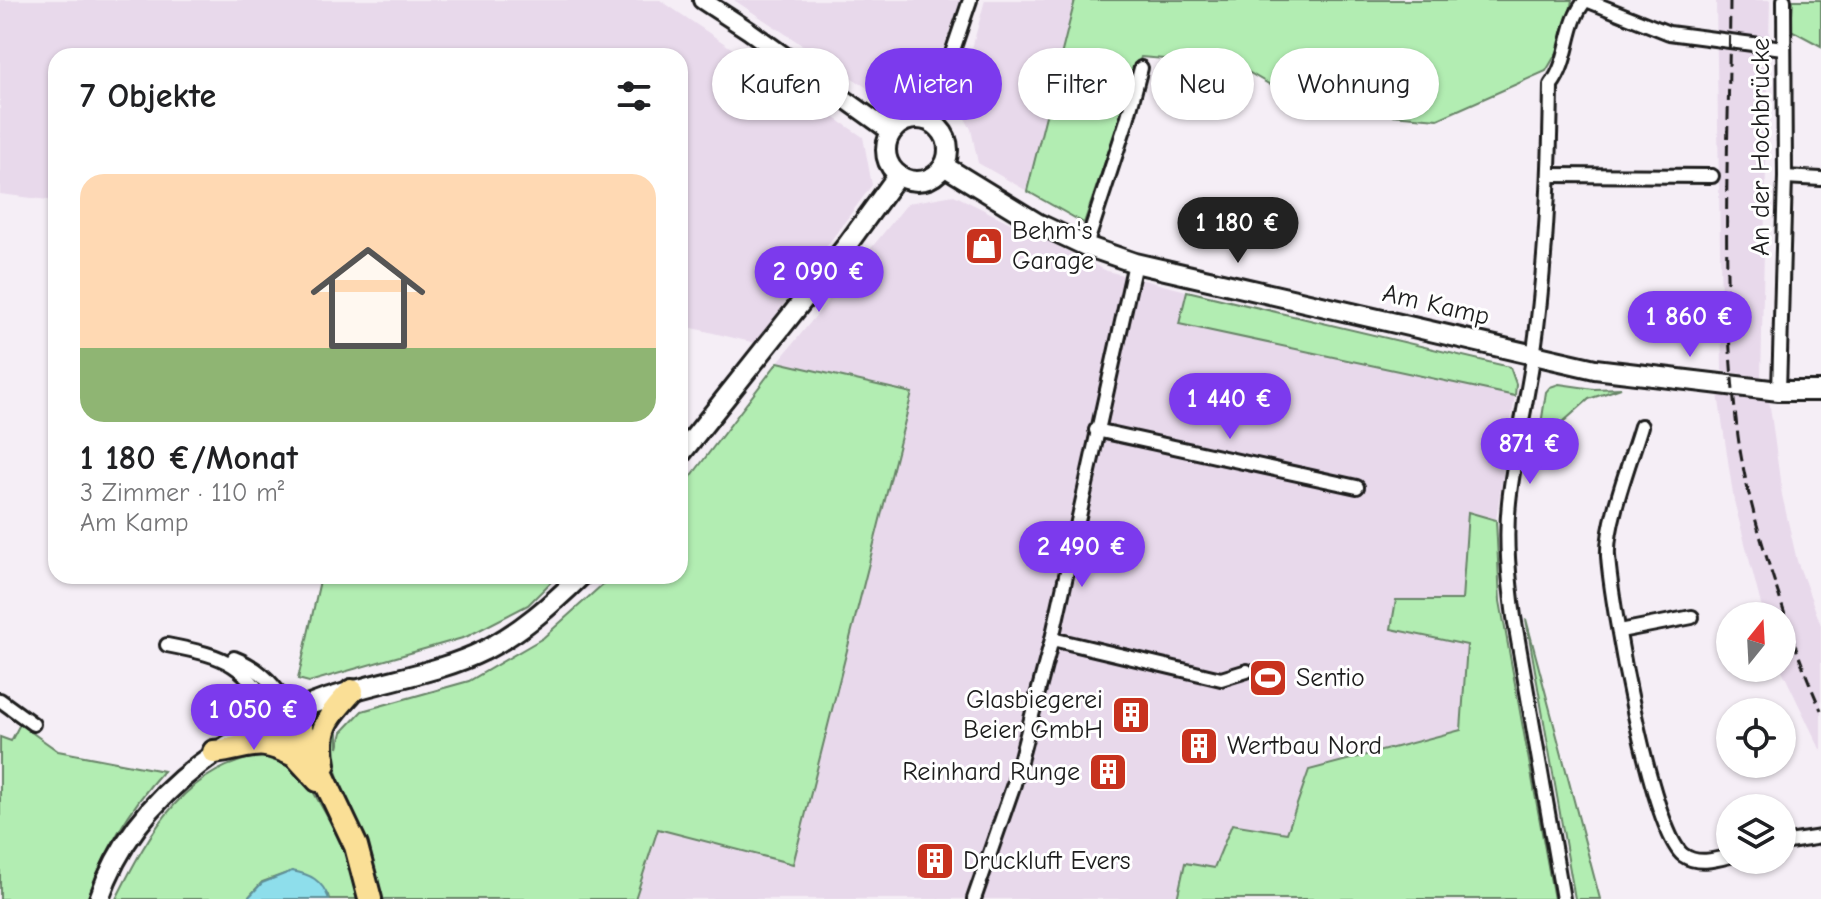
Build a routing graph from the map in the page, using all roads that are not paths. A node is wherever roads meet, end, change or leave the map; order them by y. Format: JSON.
{"nodes":[{"id":1,"x":702,"y":0,"type":"edge"},
{"id":2,"x":970,"y":0,"type":"edge"},
{"id":3,"x":1784,"y":0,"type":"edge"},
{"id":4,"x":1783,"y":48,"type":"junction"},
{"id":5,"x":1141,"y":68,"type":"dead end"},
{"id":6,"x":929,"y":121,"type":"junction"},
{"id":7,"x":891,"y":132,"type":"junction"},
{"id":8,"x":944,"y":166,"type":"junction"},
{"id":9,"x":898,"y":175,"type":"junction"},
{"id":10,"x":1549,"y":175,"type":"junction"},
{"id":11,"x":1712,"y":176,"type":"dead end"},
{"id":12,"x":1785,"y":177,"type":"junction"},
{"id":13,"x":1821,"y":179,"type":"edge"},
{"id":14,"x":1086,"y":246,"type":"junction"},
{"id":15,"x":1135,"y":263,"type":"junction"},
{"id":16,"x":1533,"y":356,"type":"junction"},
{"id":17,"x":1779,"y":391,"type":"junction"},
{"id":18,"x":1821,"y":391,"type":"edge"},
{"id":19,"x":1641,"y":426,"type":"dead end"},
{"id":20,"x":1096,"y":430,"type":"junction"},
{"id":21,"x":688,"y":445,"type":"edge"},
{"id":22,"x":1357,"y":487,"type":"dead end"},
{"id":23,"x":572,"y":584,"type":"edge"},
{"id":24,"x":1692,"y":617,"type":"dead end"},
{"id":25,"x":1620,"y":631,"type":"junction"},
{"id":26,"x":1052,"y":639,"type":"junction"},
{"id":27,"x":167,"y":645,"type":"dead end"},
{"id":28,"x":1247,"y":671,"type":"dead end"},
{"id":29,"x":352,"y":691,"type":"junction"},
{"id":30,"x":0,"y":700,"type":"edge"},
{"id":31,"x":284,"y":715,"type":"junction"},
{"id":32,"x":33,"y":724,"type":"dead end"},
{"id":33,"x":214,"y":752,"type":"junction"},
{"id":34,"x":296,"y":756,"type":"junction"},
{"id":35,"x":324,"y":773,"type":"junction"},
{"id":36,"x":334,"y":797,"type":"junction"},
{"id":37,"x":1821,"y":837,"type":"edge"},
{"id":38,"x":1796,"y":841,"type":"edge"},
{"id":39,"x":1716,"y":859,"type":"edge"},
{"id":40,"x":99,"y":899,"type":"edge"},
{"id":41,"x":370,"y":899,"type":"edge"},
{"id":42,"x":974,"y":899,"type":"edge"},
{"id":43,"x":1563,"y":899,"type":"edge"}],
"edges":[{"from":1,"to":7,"type":"street"},
{"from":2,"to":6,"type":"street"},
{"from":3,"to":4,"type":"street","name":"An der Hochbrücke"},
{"from":4,"to":10,"type":"street"},
{"from":4,"to":12,"type":"street","name":"An der Hochbrücke"},
{"from":5,"to":14,"type":"street"},
{"from":6,"to":7,"type":"main road"},
{"from":6,"to":8,"type":"main road"},
{"from":7,"to":9,"type":"main road"},
{"from":8,"to":9,"type":"main road"},
{"from":8,"to":14,"type":"main road","name":"Am Kamp"},
{"from":9,"to":21,"type":"main road"},
{"from":10,"to":11,"type":"street"},
{"from":10,"to":16,"type":"street"},
{"from":12,"to":13,"type":"street"},
{"from":12,"to":17,"type":"street","name":"An der Hochbrücke"},
{"from":14,"to":15,"type":"main road","name":"Am Kamp"},
{"from":15,"to":16,"type":"main road","name":"Am Kamp"},
{"from":15,"to":20,"type":"street"},
{"from":16,"to":17,"type":"main road","name":"Am Kamp"},
{"from":16,"to":43,"type":"street"},
{"from":17,"to":18,"type":"main road","name":"Am Kamp"},
{"from":19,"to":25,"type":"street"},
{"from":20,"to":22,"type":"street"},
{"from":20,"to":26,"type":"street"},
{"from":23,"to":29,"type":"main road"},
{"from":24,"to":25,"type":"street"},
{"from":25,"to":39,"type":"street"},
{"from":26,"to":28,"type":"street"},
{"from":26,"to":42,"type":"street"},
{"from":27,"to":31,"type":"street"},
{"from":29,"to":31,"type":"main road"},
{"from":29,"to":35,"type":"highway"},
{"from":30,"to":32,"type":"street"},
{"from":31,"to":33,"type":"main road"},
{"from":31,"to":34,"type":"highway"},
{"from":31,"to":35,"type":"highway"},
{"from":33,"to":34,"type":"highway"},
{"from":33,"to":40,"type":"main road"},
{"from":34,"to":36,"type":"highway"},
{"from":35,"to":36,"type":"highway"},
{"from":36,"to":41,"type":"highway"},
{"from":37,"to":38,"type":"street"}]}
